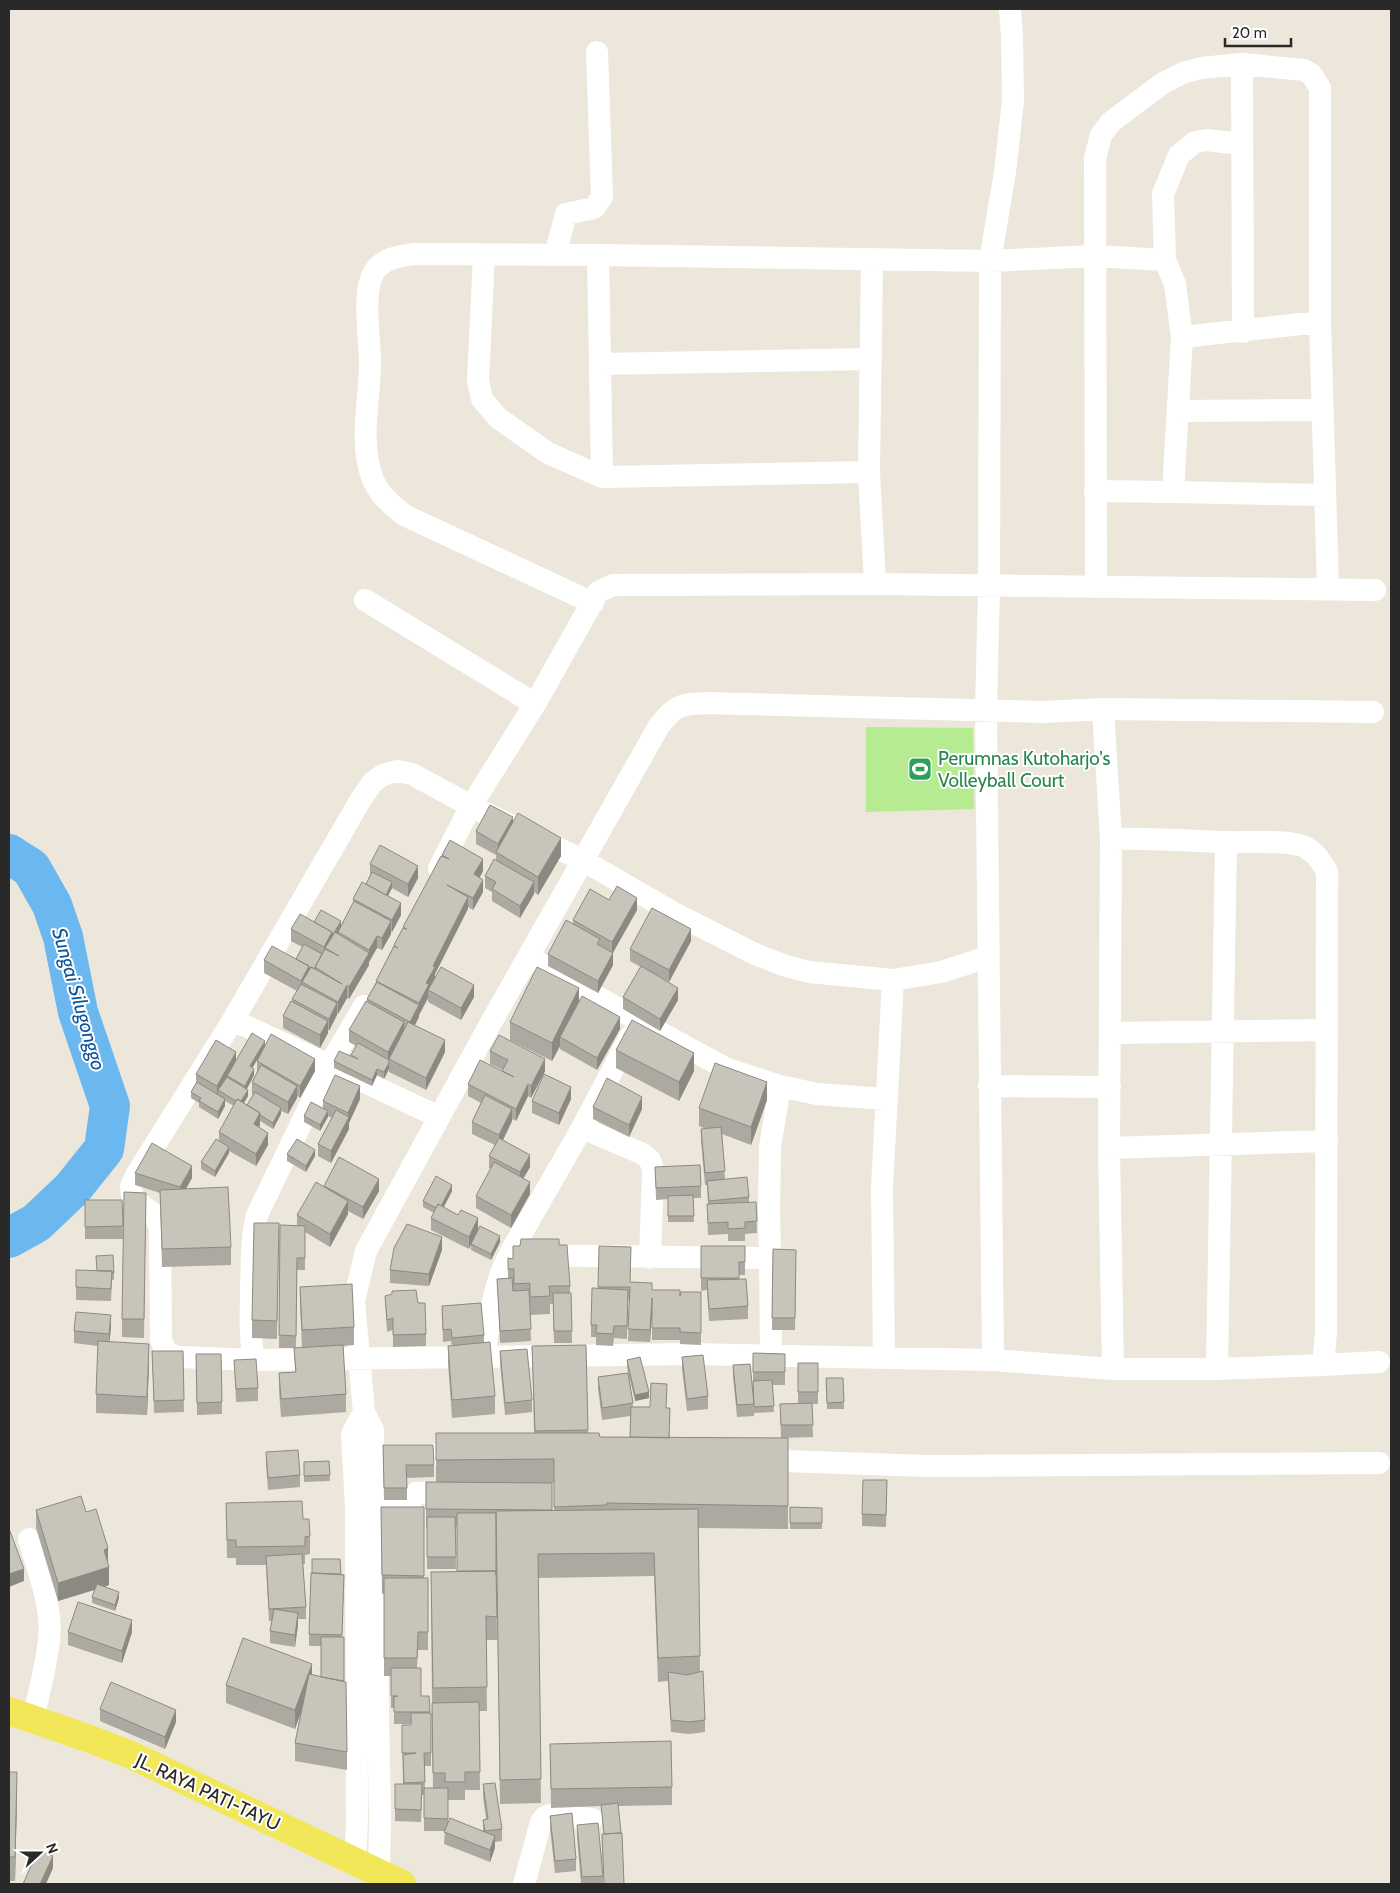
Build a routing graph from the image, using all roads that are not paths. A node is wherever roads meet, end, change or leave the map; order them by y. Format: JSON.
{"nodes":[{"id":1,"x":1010,"y":9,"type":"edge"},
{"id":2,"x":597,"y":52,"type":"dead end"},
{"id":3,"x":1242,"y":64,"type":"junction"},
{"id":4,"x":1242,"y":144,"type":"junction"},
{"id":5,"x":484,"y":255,"type":"junction"},
{"id":6,"x":555,"y":255,"type":"junction"},
{"id":7,"x":598,"y":255,"type":"junction"},
{"id":8,"x":1095,"y":256,"type":"junction"},
{"id":9,"x":872,"y":259,"type":"junction"},
{"id":10,"x":1165,"y":260,"type":"junction"},
{"id":11,"x":990,"y":261,"type":"junction"},
{"id":12,"x":1320,"y":322,"type":"junction"},
{"id":13,"x":1243,"y":332,"type":"junction"},
{"id":14,"x":1182,"y":337,"type":"junction"},
{"id":15,"x":871,"y":359,"type":"junction"},
{"id":16,"x":600,"y":364,"type":"junction"},
{"id":17,"x":1322,"y":410,"type":"junction"},
{"id":18,"x":1178,"y":411,"type":"junction"},
{"id":19,"x":869,"y":472,"type":"junction"},
{"id":20,"x":602,"y":477,"type":"junction"},
{"id":21,"x":1095,"y":491,"type":"junction"},
{"id":22,"x":1173,"y":492,"type":"junction"},
{"id":23,"x":1324,"y":495,"type":"junction"},
{"id":24,"x":875,"y":584,"type":"junction"},
{"id":25,"x":989,"y":586,"type":"junction"},
{"id":26,"x":1096,"y":586,"type":"junction"},
{"id":27,"x":1328,"y":589,"type":"junction"},
{"id":28,"x":1375,"y":590,"type":"dead end"},
{"id":29,"x":364,"y":600,"type":"dead end"},
{"id":30,"x":593,"y":603,"type":"junction"},
{"id":31,"x":535,"y":704,"type":"junction"},
{"id":32,"x":1103,"y":709,"type":"junction"},
{"id":33,"x":986,"y":710,"type":"junction"},
{"id":34,"x":1373,"y":712,"type":"dead end"},
{"id":35,"x":471,"y":806,"type":"junction"},
{"id":36,"x":1111,"y":839,"type":"junction"},
{"id":37,"x":1226,"y":842,"type":"junction"},
{"id":38,"x":584,"y":861,"type":"junction"},
{"id":39,"x":430,"y":884,"type":"edge"},
{"id":40,"x":529,"y":957,"type":"junction"},
{"id":41,"x":988,"y":957,"type":"junction"},
{"id":42,"x":893,"y":980,"type":"junction"},
{"id":43,"x":376,"y":987,"type":"edge"},
{"id":44,"x":233,"y":1020,"type":"junction"},
{"id":45,"x":639,"y":1021,"type":"junction"},
{"id":46,"x":1221,"y":1030,"type":"junction"},
{"id":47,"x":1326,"y":1030,"type":"junction"},
{"id":48,"x":1110,"y":1033,"type":"junction"},
{"id":49,"x":328,"y":1066,"type":"junction"},
{"id":50,"x":780,"y":1086,"type":"junction"},
{"id":51,"x":990,"y":1086,"type":"junction"},
{"id":52,"x":1110,"y":1087,"type":"junction"},
{"id":53,"x":886,"y":1099,"type":"junction"},
{"id":54,"x":439,"y":1117,"type":"junction"},
{"id":55,"x":582,"y":1128,"type":"junction"},
{"id":56,"x":1327,"y":1141,"type":"junction"},
{"id":57,"x":1220,"y":1145,"type":"junction"},
{"id":58,"x":1109,"y":1148,"type":"junction"},
{"id":59,"x":509,"y":1256,"type":"junction"},
{"id":60,"x":650,"y":1258,"type":"junction"},
{"id":61,"x":770,"y":1258,"type":"junction"},
{"id":62,"x":771,"y":1355,"type":"junction"},
{"id":63,"x":484,"y":1356,"type":"junction"},
{"id":64,"x":360,"y":1358,"type":"junction"},
{"id":65,"x":884,"y":1358,"type":"junction"},
{"id":66,"x":254,"y":1360,"type":"junction"},
{"id":67,"x":992,"y":1360,"type":"junction"},
{"id":68,"x":1379,"y":1362,"type":"dead end"},
{"id":69,"x":1323,"y":1364,"type":"junction"},
{"id":70,"x":1217,"y":1369,"type":"junction"},
{"id":71,"x":1113,"y":1370,"type":"junction"},
{"id":72,"x":364,"y":1455,"type":"junction"},
{"id":73,"x":484,"y":1455,"type":"edge"},
{"id":74,"x":741,"y":1459,"type":"edge"},
{"id":75,"x":1379,"y":1463,"type":"dead end"},
{"id":76,"x":474,"y":1493,"type":"edge"},
{"id":77,"x":376,"y":1510,"type":"junction"},
{"id":78,"x":366,"y":1538,"type":"junction"},
{"id":79,"x":29,"y":1539,"type":"dead end"},
{"id":80,"x":21,"y":1715,"type":"edge"},
{"id":81,"x":592,"y":1819,"type":"dead end"},
{"id":82,"x":379,"y":1873,"type":"edge"},
{"id":83,"x":524,"y":1884,"type":"edge"}],
"edges":[{"from":1,"to":11,"type":"street"},
{"from":2,"to":6,"type":"street"},
{"from":3,"to":4,"type":"street"},
{"from":3,"to":8,"type":"street"},
{"from":3,"to":12,"type":"street"},
{"from":4,"to":10,"type":"street"},
{"from":4,"to":13,"type":"street"},
{"from":5,"to":6,"type":"street"},
{"from":5,"to":20,"type":"street"},
{"from":5,"to":30,"type":"street"},
{"from":6,"to":7,"type":"street"},
{"from":7,"to":9,"type":"street"},
{"from":7,"to":16,"type":"street"},
{"from":8,"to":10,"type":"street"},
{"from":8,"to":11,"type":"street"},
{"from":8,"to":21,"type":"street"},
{"from":9,"to":11,"type":"street"},
{"from":9,"to":15,"type":"street"},
{"from":10,"to":14,"type":"street"},
{"from":11,"to":25,"type":"street"},
{"from":12,"to":13,"type":"street"},
{"from":12,"to":17,"type":"street"},
{"from":13,"to":14,"type":"street"},
{"from":14,"to":18,"type":"street"},
{"from":15,"to":16,"type":"street"},
{"from":15,"to":19,"type":"street"},
{"from":16,"to":20,"type":"street"},
{"from":17,"to":18,"type":"street"},
{"from":17,"to":23,"type":"street"},
{"from":18,"to":22,"type":"street"},
{"from":19,"to":20,"type":"street"},
{"from":19,"to":24,"type":"street"},
{"from":21,"to":22,"type":"street"},
{"from":21,"to":26,"type":"street"},
{"from":22,"to":23,"type":"street"},
{"from":23,"to":27,"type":"street"},
{"from":24,"to":25,"type":"street"},
{"from":24,"to":30,"type":"street"},
{"from":25,"to":26,"type":"street"},
{"from":25,"to":33,"type":"street"},
{"from":26,"to":27,"type":"street"},
{"from":27,"to":28,"type":"street"},
{"from":29,"to":31,"type":"street"},
{"from":30,"to":31,"type":"street"},
{"from":31,"to":35,"type":"street"},
{"from":32,"to":33,"type":"street"},
{"from":32,"to":34,"type":"street"},
{"from":32,"to":36,"type":"street"},
{"from":33,"to":38,"type":"street"},
{"from":33,"to":41,"type":"street"},
{"from":35,"to":38,"type":"street"},
{"from":35,"to":39,"type":"street"},
{"from":35,"to":44,"type":"street"},
{"from":36,"to":37,"type":"street"},
{"from":36,"to":48,"type":"street"},
{"from":37,"to":46,"type":"street"},
{"from":37,"to":47,"type":"street"},
{"from":38,"to":40,"type":"street"},
{"from":38,"to":42,"type":"street"},
{"from":40,"to":45,"type":"street"},
{"from":40,"to":54,"type":"street"},
{"from":41,"to":42,"type":"street"},
{"from":41,"to":51,"type":"street"},
{"from":42,"to":53,"type":"street"},
{"from":43,"to":49,"type":"street"},
{"from":44,"to":49,"type":"street"},
{"from":44,"to":66,"type":"street"},
{"from":45,"to":50,"type":"street"},
{"from":45,"to":55,"type":"street"},
{"from":46,"to":47,"type":"street"},
{"from":46,"to":48,"type":"street"},
{"from":46,"to":57,"type":"street"},
{"from":47,"to":56,"type":"street"},
{"from":48,"to":52,"type":"street"},
{"from":49,"to":54,"type":"street"},
{"from":49,"to":66,"type":"street"},
{"from":50,"to":53,"type":"street"},
{"from":50,"to":61,"type":"street"},
{"from":51,"to":52,"type":"street"},
{"from":51,"to":67,"type":"street"},
{"from":52,"to":58,"type":"street"},
{"from":53,"to":65,"type":"street"},
{"from":54,"to":64,"type":"street"},
{"from":55,"to":59,"type":"street"},
{"from":55,"to":60,"type":"street"},
{"from":56,"to":57,"type":"street"},
{"from":56,"to":69,"type":"street"},
{"from":57,"to":58,"type":"street"},
{"from":57,"to":70,"type":"street"},
{"from":58,"to":71,"type":"street"},
{"from":59,"to":60,"type":"street"},
{"from":59,"to":63,"type":"street"},
{"from":60,"to":61,"type":"street"},
{"from":61,"to":62,"type":"street"},
{"from":62,"to":63,"type":"street"},
{"from":62,"to":65,"type":"street"},
{"from":63,"to":64,"type":"street"},
{"from":64,"to":66,"type":"street"},
{"from":64,"to":72,"type":"street"},
{"from":65,"to":67,"type":"street"},
{"from":67,"to":71,"type":"street"},
{"from":68,"to":69,"type":"street"},
{"from":69,"to":70,"type":"street"},
{"from":70,"to":71,"type":"street"},
{"from":72,"to":73,"type":"street"},
{"from":72,"to":77,"type":"street"},
{"from":72,"to":78,"type":"street"},
{"from":74,"to":75,"type":"street"},
{"from":76,"to":77,"type":"street"},
{"from":77,"to":78,"type":"street"},
{"from":78,"to":82,"type":"street"},
{"from":79,"to":80,"type":"street"},
{"from":80,"to":82,"type":"main road","name":"JL. RAYA PATI-TAYU"},
{"from":81,"to":83,"type":"street"}]}
